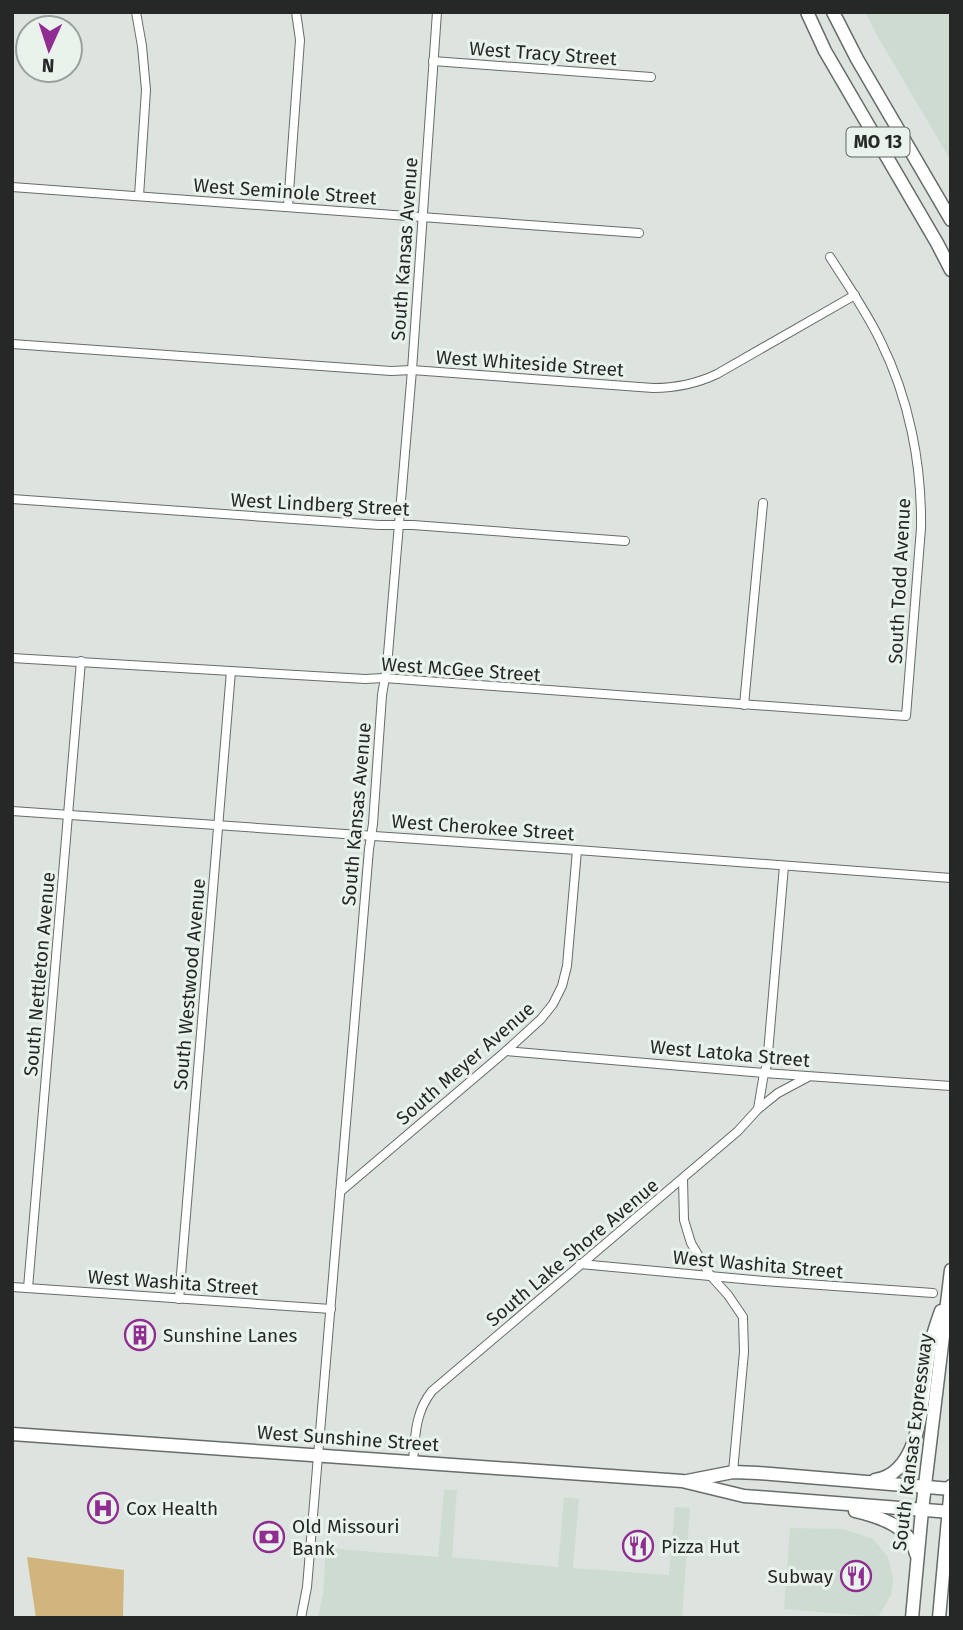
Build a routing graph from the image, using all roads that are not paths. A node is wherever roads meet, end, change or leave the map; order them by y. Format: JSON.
{"nodes":[{"id":1,"x":136,"y":12,"type":"edge"},
{"id":2,"x":296,"y":12,"type":"edge"},
{"id":3,"x":437,"y":12,"type":"edge"},
{"id":4,"x":807,"y":12,"type":"edge"},
{"id":5,"x":833,"y":12,"type":"edge"},
{"id":6,"x":433,"y":61,"type":"junction"},
{"id":7,"x":651,"y":77,"type":"dead end"},
{"id":8,"x":12,"y":187,"type":"edge"},
{"id":9,"x":139,"y":196,"type":"junction"},
{"id":10,"x":288,"y":206,"type":"junction"},
{"id":11,"x":422,"y":217,"type":"junction"},
{"id":12,"x":951,"y":220,"type":"edge"},
{"id":13,"x":639,"y":233,"type":"dead end"},
{"id":14,"x":830,"y":257,"type":"dead end"},
{"id":15,"x":951,"y":270,"type":"edge"},
{"id":16,"x":855,"y":295,"type":"junction"},
{"id":17,"x":12,"y":344,"type":"edge"},
{"id":18,"x":412,"y":370,"type":"junction"},
{"id":19,"x":12,"y":499,"type":"edge"},
{"id":20,"x":763,"y":503,"type":"dead end"},
{"id":21,"x":398,"y":524,"type":"junction"},
{"id":22,"x":625,"y":541,"type":"dead end"},
{"id":23,"x":12,"y":658,"type":"edge"},
{"id":24,"x":81,"y":662,"type":"junction"},
{"id":25,"x":231,"y":671,"type":"junction"},
{"id":26,"x":384,"y":678,"type":"junction"},
{"id":27,"x":744,"y":705,"type":"junction"},
{"id":28,"x":906,"y":716,"type":"joint"},
{"id":29,"x":12,"y":811,"type":"edge"},
{"id":30,"x":68,"y":815,"type":"junction"},
{"id":31,"x":218,"y":825,"type":"junction"},
{"id":32,"x":370,"y":835,"type":"junction"},
{"id":33,"x":577,"y":850,"type":"junction"},
{"id":34,"x":784,"y":866,"type":"junction"},
{"id":35,"x":951,"y":878,"type":"edge"},
{"id":36,"x":506,"y":1051,"type":"junction"},
{"id":37,"x":764,"y":1073,"type":"junction"},
{"id":38,"x":811,"y":1076,"type":"junction"},
{"id":39,"x":951,"y":1086,"type":"edge"},
{"id":40,"x":758,"y":1109,"type":"junction"},
{"id":41,"x":683,"y":1179,"type":"junction"},
{"id":42,"x":340,"y":1192,"type":"junction"},
{"id":43,"x":580,"y":1264,"type":"junction"},
{"id":44,"x":951,"y":1270,"type":"edge"},
{"id":45,"x":710,"y":1276,"type":"junction"},
{"id":46,"x":12,"y":1287,"type":"edge"},
{"id":47,"x":29,"y":1288,"type":"junction"},
{"id":48,"x":949,"y":1288,"type":"junction"},
{"id":49,"x":933,"y":1293,"type":"dead end"},
{"id":50,"x":178,"y":1299,"type":"junction"},
{"id":51,"x":331,"y":1309,"type":"junction"},
{"id":52,"x":12,"y":1434,"type":"edge"},
{"id":53,"x":317,"y":1455,"type":"junction"},
{"id":54,"x":412,"y":1462,"type":"junction"},
{"id":55,"x":733,"y":1472,"type":"junction"},
{"id":56,"x":682,"y":1481,"type":"junction"},
{"id":57,"x":866,"y":1481,"type":"junction"},
{"id":58,"x":925,"y":1487,"type":"junction"},
{"id":59,"x":951,"y":1488,"type":"edge"},
{"id":60,"x":744,"y":1496,"type":"junction"},
{"id":61,"x":922,"y":1510,"type":"junction"},
{"id":62,"x":950,"y":1512,"type":"edge"},
{"id":63,"x":918,"y":1560,"type":"junction"},
{"id":64,"x":301,"y":1618,"type":"edge"},
{"id":65,"x":912,"y":1618,"type":"edge"},
{"id":66,"x":939,"y":1618,"type":"edge"}],
"edges":[{"from":1,"to":9,"type":"street"},
{"from":2,"to":10,"type":"street"},
{"from":3,"to":6,"type":"street","name":"South Kansas Avenue"},
{"from":4,"to":15,"type":"main road","number":"MO 13"},
{"from":5,"to":12,"type":"main road","number":"MO 13"},
{"from":6,"to":7,"type":"street","name":"West Tracy Street"},
{"from":6,"to":11,"type":"street","name":"South Kansas Avenue"},
{"from":8,"to":9,"type":"street","name":"West Seminole Street"},
{"from":9,"to":10,"type":"street","name":"West Seminole Street"},
{"from":10,"to":11,"type":"street","name":"West Seminole Street"},
{"from":11,"to":13,"type":"street","name":"West Seminole Street"},
{"from":11,"to":18,"type":"street","name":"South Kansas Avenue"},
{"from":14,"to":16,"type":"street","name":"South Todd Avenue"},
{"from":16,"to":18,"type":"street","name":"West Whiteside Street"},
{"from":16,"to":28,"type":"street","name":"South Todd Avenue"},
{"from":17,"to":18,"type":"street","name":"West Whiteside Street"},
{"from":18,"to":21,"type":"street","name":"South Kansas Avenue"},
{"from":19,"to":21,"type":"street","name":"West Lindberg Street"},
{"from":20,"to":27,"type":"street"},
{"from":21,"to":22,"type":"street","name":"West Lindberg Street"},
{"from":21,"to":26,"type":"street","name":"South Kansas Avenue"},
{"from":23,"to":24,"type":"street","name":"West McGee Street"},
{"from":24,"to":25,"type":"street","name":"West McGee Street"},
{"from":24,"to":30,"type":"street","name":"South Nettleton Avenue"},
{"from":25,"to":26,"type":"street","name":"West McGee Street"},
{"from":25,"to":31,"type":"street","name":"South Westwood Avenue"},
{"from":26,"to":27,"type":"street","name":"West McGee Street"},
{"from":26,"to":32,"type":"street","name":"South Kansas Avenue"},
{"from":27,"to":28,"type":"street","name":"West McGee Street"},
{"from":29,"to":30,"type":"street","name":"West Cherokee Street"},
{"from":30,"to":31,"type":"street","name":"West Cherokee Street"},
{"from":30,"to":47,"type":"street","name":"South Nettleton Avenue"},
{"from":31,"to":32,"type":"street","name":"West Cherokee Street"},
{"from":31,"to":50,"type":"street","name":"South Westwood Avenue"},
{"from":32,"to":33,"type":"street","name":"West Cherokee Street"},
{"from":32,"to":42,"type":"street","name":"South Kansas Avenue"},
{"from":33,"to":34,"type":"street","name":"West Cherokee Street"},
{"from":33,"to":36,"type":"street","name":"South Meyer Avenue"},
{"from":34,"to":35,"type":"street","name":"West Cherokee Street"},
{"from":34,"to":37,"type":"street"},
{"from":36,"to":37,"type":"street","name":"West Latoka Street"},
{"from":36,"to":42,"type":"street","name":"South Meyer Avenue"},
{"from":37,"to":38,"type":"street","name":"West Latoka Street"},
{"from":37,"to":40,"type":"street"},
{"from":38,"to":39,"type":"street","name":"West Latoka Street"},
{"from":38,"to":40,"type":"street","name":"South Lake Shore Avenue"},
{"from":40,"to":41,"type":"street","name":"South Lake Shore Avenue"},
{"from":41,"to":43,"type":"street","name":"South Lake Shore Avenue"},
{"from":41,"to":45,"type":"street"},
{"from":42,"to":51,"type":"street","name":"South Kansas Avenue"},
{"from":43,"to":45,"type":"street","name":"West Washita Street"},
{"from":43,"to":54,"type":"street","name":"South Lake Shore Avenue"},
{"from":44,"to":48,"type":"main road","name":"South Kansas Expressway"},
{"from":45,"to":49,"type":"street","name":"West Washita Street"},
{"from":45,"to":55,"type":"street"},
{"from":46,"to":47,"type":"street","name":"West Washita Street"},
{"from":47,"to":50,"type":"street","name":"West Washita Street"},
{"from":48,"to":57,"type":"main road"},
{"from":48,"to":58,"type":"main road","name":"South Kansas Expressway"},
{"from":50,"to":51,"type":"street","name":"West Washita Street"},
{"from":51,"to":53,"type":"street","name":"South Kansas Avenue"},
{"from":52,"to":53,"type":"main road","name":"West Sunshine Street"},
{"from":53,"to":54,"type":"main road","name":"West Sunshine Street"},
{"from":53,"to":64,"type":"street","name":"South Kansas Avenue"},
{"from":54,"to":56,"type":"main road","name":"West Sunshine Street"},
{"from":55,"to":56,"type":"main road","name":"West Sunshine Street"},
{"from":55,"to":57,"type":"main road","name":"West Sunshine Street"},
{"from":56,"to":60,"type":"main road","name":"West Sunshine Street"},
{"from":57,"to":58,"type":"main road","name":"West Sunshine Street"},
{"from":58,"to":59,"type":"main road","name":"West Sunshine Street"},
{"from":58,"to":61,"type":"main road","name":"South Kansas Expressway"},
{"from":59,"to":62,"type":"main road"},
{"from":60,"to":61,"type":"main road","name":"West Sunshine Street"},
{"from":60,"to":63,"type":"main road"},
{"from":61,"to":62,"type":"main road","name":"West Sunshine Street"},
{"from":61,"to":63,"type":"main road","name":"South Kansas Expressway"},
{"from":62,"to":66,"type":"main road"},
{"from":63,"to":65,"type":"main road","name":"South Kansas Expressway"}]}
